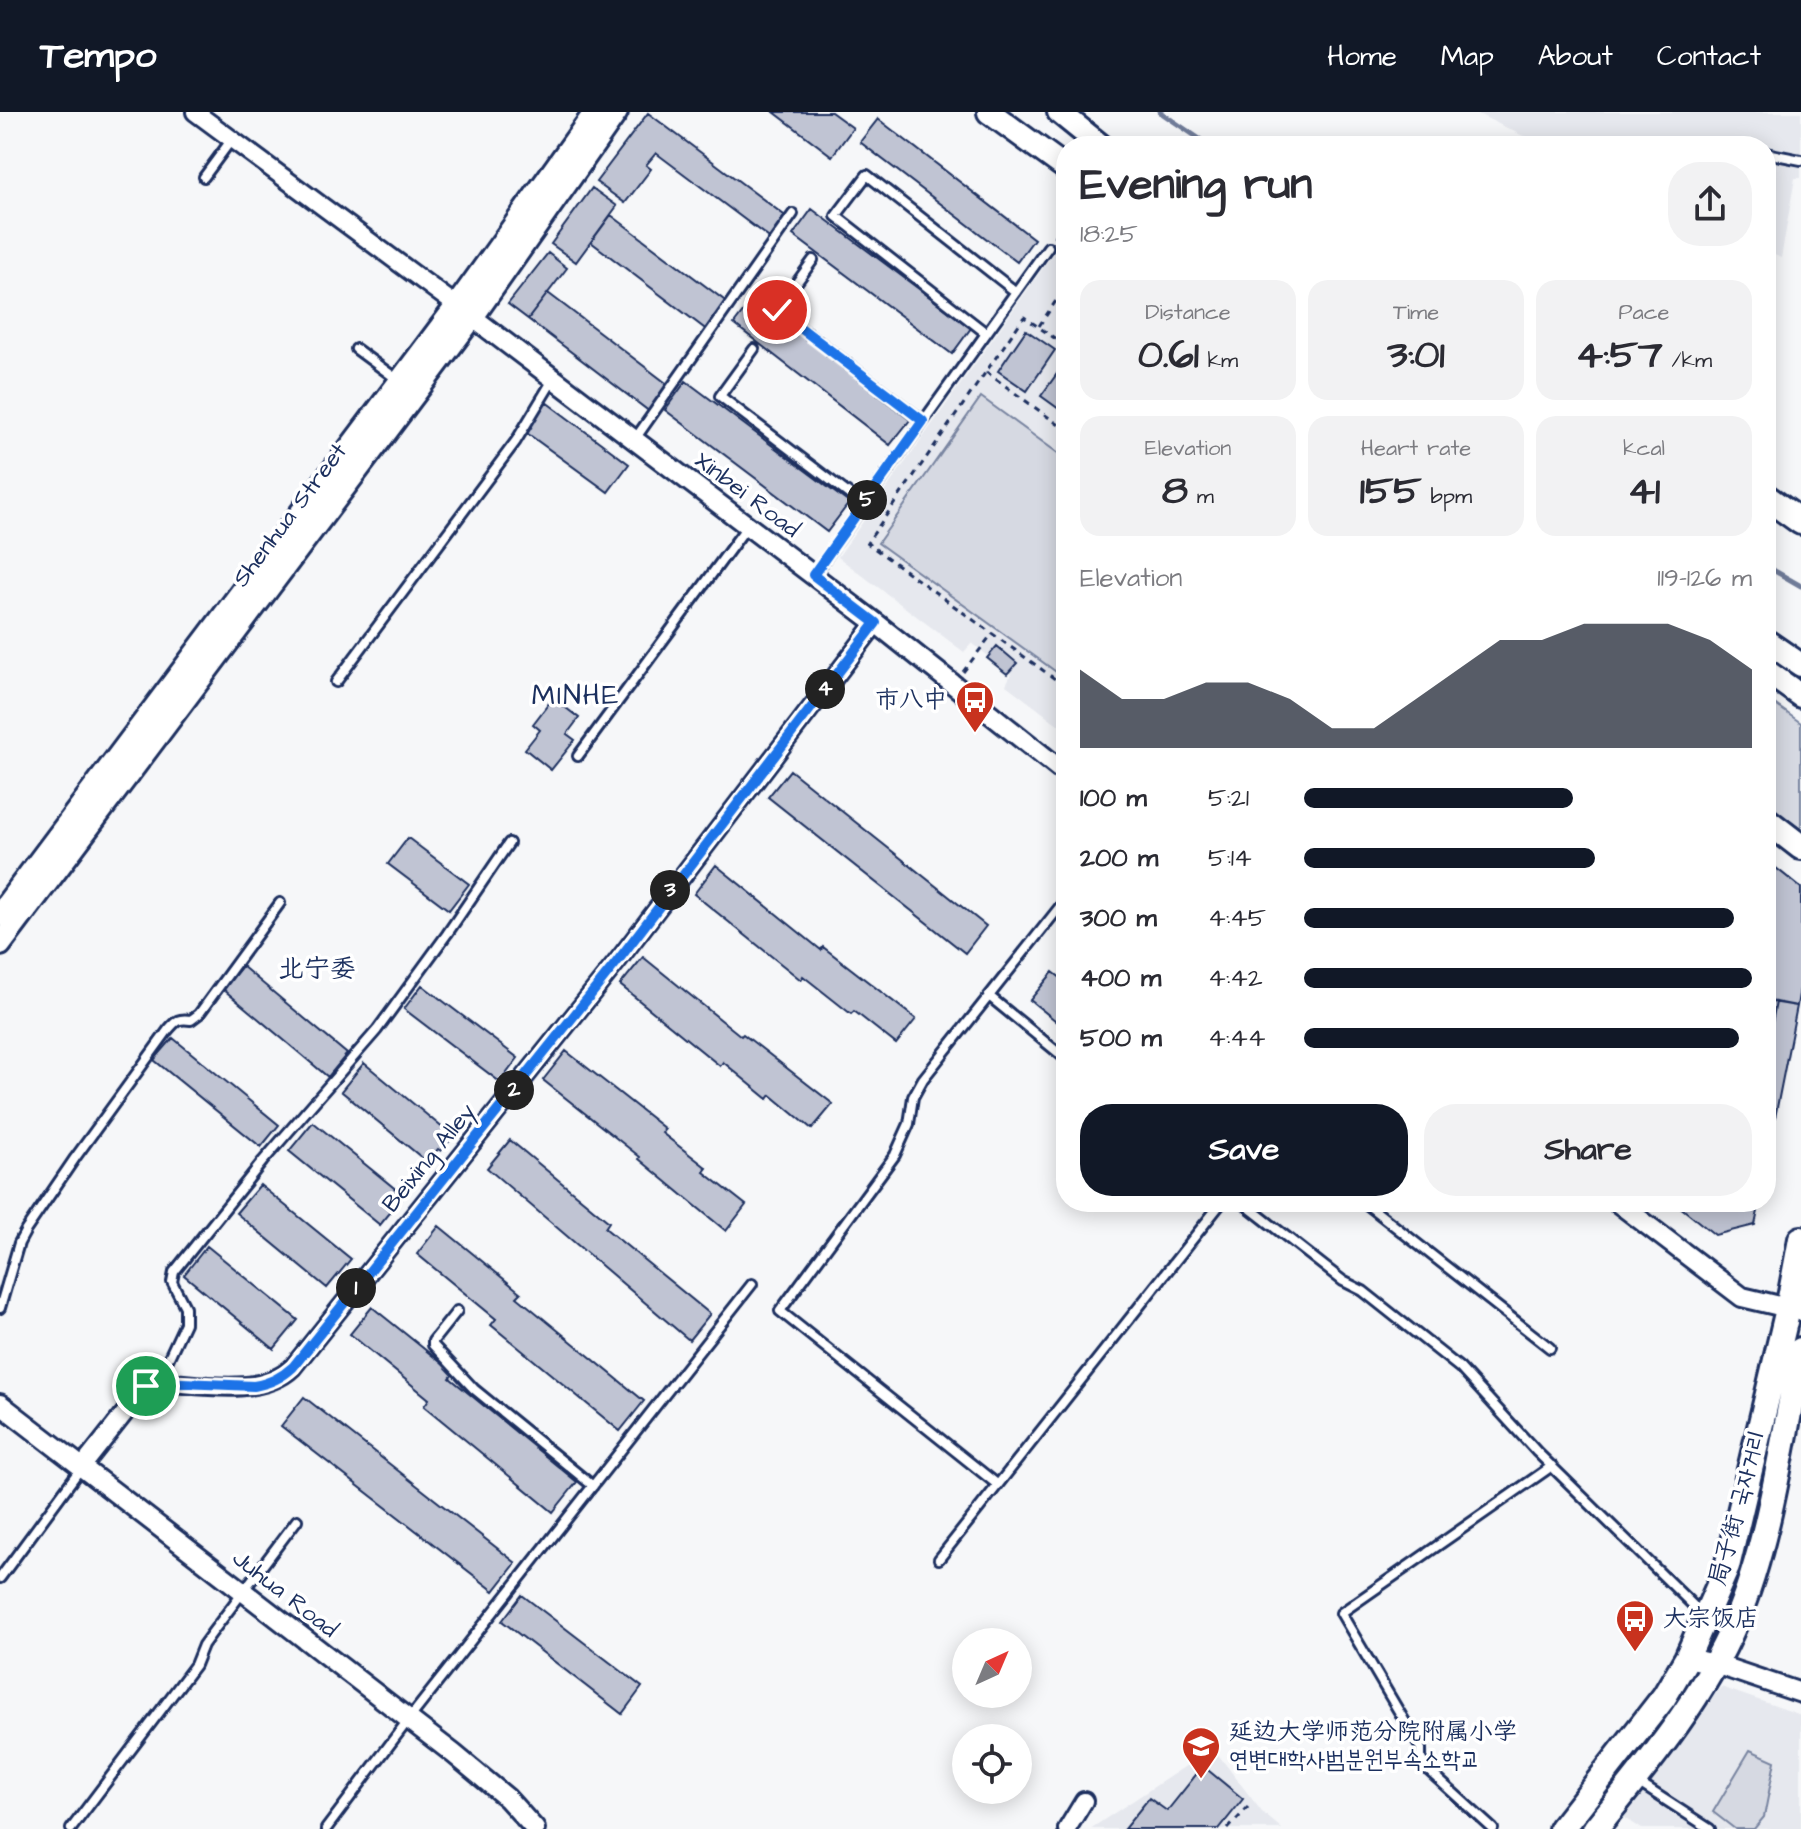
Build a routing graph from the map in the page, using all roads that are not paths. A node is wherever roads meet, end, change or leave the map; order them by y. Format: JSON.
{"nodes":[{"id":1,"x":195,"y":112,"type":"edge"},
{"id":2,"x":596,"y":112,"type":"edge"},
{"id":3,"x":616,"y":112,"type":"edge"},
{"id":4,"x":989,"y":112,"type":"edge"},
{"id":5,"x":1059,"y":112,"type":"edge"},
{"id":6,"x":1089,"y":136,"type":"edge"},
{"id":7,"x":232,"y":139,"type":"junction"},
{"id":8,"x":1776,"y":155,"type":"edge"},
{"id":9,"x":1801,"y":160,"type":"edge"},
{"id":10,"x":1056,"y":161,"type":"edge"},
{"id":11,"x":204,"y":177,"type":"dead end"},
{"id":12,"x":793,"y":214,"type":"dead end"},
{"id":13,"x":1048,"y":247,"type":"road end"},
{"id":14,"x":813,"y":260,"type":"dead end"},
{"id":15,"x":1016,"y":292,"type":"junction"},
{"id":16,"x":465,"y":312,"type":"junction"},
{"id":17,"x":986,"y":333,"type":"junction"},
{"id":18,"x":356,"y":349,"type":"dead end"},
{"id":19,"x":754,"y":349,"type":"dead end"},
{"id":20,"x":554,"y":378,"type":"junction"},
{"id":21,"x":401,"y":382,"type":"junction"},
{"id":22,"x":923,"y":421,"type":"junction"},
{"id":23,"x":635,"y":439,"type":"junction"},
{"id":24,"x":1776,"y":504,"type":"edge"},
{"id":25,"x":863,"y":505,"type":"junction"},
{"id":26,"x":1776,"y":514,"type":"edge"},
{"id":27,"x":1801,"y":522,"type":"edge"},
{"id":28,"x":748,"y":525,"type":"junction"},
{"id":29,"x":1801,"y":532,"type":"edge"},
{"id":30,"x":813,"y":575,"type":"junction"},
{"id":31,"x":876,"y":623,"type":"junction"},
{"id":32,"x":1776,"y":648,"type":"edge"},
{"id":33,"x":1796,"y":662,"type":"edge"},
{"id":34,"x":1776,"y":678,"type":"edge"},
{"id":35,"x":336,"y":682,"type":"dead end"},
{"id":36,"x":1801,"y":696,"type":"edge"},
{"id":37,"x":578,"y":756,"type":"dead end"},
{"id":38,"x":1056,"y":766,"type":"edge"},
{"id":39,"x":1776,"y":828,"type":"edge"},
{"id":40,"x":1776,"y":838,"type":"edge"},
{"id":41,"x":509,"y":843,"type":"dead end"},
{"id":42,"x":1801,"y":847,"type":"edge"},
{"id":43,"x":1801,"y":857,"type":"edge"},
{"id":44,"x":280,"y":903,"type":"dead end"},
{"id":45,"x":1056,"y":912,"type":"edge"},
{"id":46,"x":0,"y":914,"type":"edge"},
{"id":47,"x":0,"y":944,"type":"edge"},
{"id":48,"x":989,"y":996,"type":"junction"},
{"id":49,"x":1056,"y":1051,"type":"edge"},
{"id":50,"x":1214,"y":1212,"type":"edge"},
{"id":51,"x":1255,"y":1212,"type":"edge"},
{"id":52,"x":1377,"y":1212,"type":"edge"},
{"id":53,"x":1630,"y":1212,"type":"edge"},
{"id":54,"x":1801,"y":1239,"type":"edge"},
{"id":55,"x":752,"y":1284,"type":"dead end"},
{"id":56,"x":0,"y":1308,"type":"edge"},
{"id":57,"x":1794,"y":1310,"type":"edge"},
{"id":58,"x":457,"y":1311,"type":"dead end"},
{"id":59,"x":1550,"y":1348,"type":"dead end"},
{"id":60,"x":1801,"y":1350,"type":"edge"},
{"id":61,"x":158,"y":1382,"type":"junction"},
{"id":62,"x":0,"y":1404,"type":"edge"},
{"id":63,"x":1552,"y":1466,"type":"junction"},
{"id":64,"x":82,"y":1467,"type":"junction"},
{"id":65,"x":998,"y":1485,"type":"junction"},
{"id":66,"x":593,"y":1486,"type":"junction"},
{"id":67,"x":297,"y":1520,"type":"dead end"},
{"id":68,"x":939,"y":1559,"type":"dead end"},
{"id":69,"x":0,"y":1578,"type":"edge"},
{"id":70,"x":243,"y":1592,"type":"junction"},
{"id":71,"x":1705,"y":1618,"type":"junction"},
{"id":72,"x":1687,"y":1658,"type":"junction"},
{"id":73,"x":1715,"y":1664,"type":"junction"},
{"id":74,"x":1801,"y":1693,"type":"edge"},
{"id":75,"x":409,"y":1719,"type":"junction"},
{"id":76,"x":1635,"y":1780,"type":"junction"},
{"id":77,"x":1084,"y":1801,"type":"dead end"},
{"id":78,"x":71,"y":1829,"type":"edge"},
{"id":79,"x":326,"y":1829,"type":"edge"},
{"id":80,"x":535,"y":1829,"type":"edge"},
{"id":81,"x":1067,"y":1829,"type":"edge"},
{"id":82,"x":1493,"y":1829,"type":"edge"},
{"id":83,"x":1561,"y":1829,"type":"edge"},
{"id":84,"x":1595,"y":1829,"type":"edge"},
{"id":85,"x":1710,"y":1829,"type":"edge"}],
"edges":[{"from":1,"to":7,"type":"street"},
{"from":2,"to":16,"type":"main road","name":"Shenhua Street"},
{"from":3,"to":16,"type":"main road","name":"Shenhua Street"},
{"from":4,"to":10,"type":"main road"},
{"from":5,"to":6,"type":"main road"},
{"from":7,"to":11,"type":"lane"},
{"from":7,"to":16,"type":"street"},
{"from":8,"to":9,"type":"lane"},
{"from":12,"to":23,"type":"lane"},
{"from":13,"to":15,"type":"lane"},
{"from":14,"to":22,"type":"lane"},
{"from":15,"to":17,"type":"lane"},
{"from":15,"to":17,"type":"lane"},
{"from":16,"to":20,"type":"street","name":"Xinbei Road"},
{"from":16,"to":21,"type":"main road","name":"Shenhua Street"},
{"from":16,"to":47,"type":"main road","name":"Shenhua Street"},
{"from":17,"to":22,"type":"lane"},
{"from":18,"to":21,"type":"lane"},
{"from":19,"to":25,"type":"lane"},
{"from":20,"to":23,"type":"street","name":"Xinbei Road"},
{"from":20,"to":35,"type":"lane"},
{"from":21,"to":46,"type":"main road","name":"Shenhua Street"},
{"from":22,"to":25,"type":"lane"},
{"from":23,"to":28,"type":"street","name":"Xinbei Road"},
{"from":24,"to":27,"type":"main road"},
{"from":25,"to":30,"type":"lane"},
{"from":26,"to":29,"type":"main road"},
{"from":28,"to":30,"type":"street","name":"Xinbei Road"},
{"from":28,"to":37,"type":"lane"},
{"from":30,"to":31,"type":"street","name":"Xinbei Road"},
{"from":31,"to":38,"type":"street","name":"Xinbei Road"},
{"from":31,"to":61,"type":"street","name":"Beixing Alley"},
{"from":32,"to":33,"type":"main road"},
{"from":34,"to":36,"type":"main road"},
{"from":39,"to":42,"type":"main road"},
{"from":40,"to":43,"type":"main road"},
{"from":41,"to":61,"type":"lane"},
{"from":44,"to":56,"type":"lane"},
{"from":45,"to":48,"type":"lane"},
{"from":48,"to":49,"type":"lane"},
{"from":48,"to":65,"type":"lane"},
{"from":50,"to":65,"type":"lane"},
{"from":51,"to":63,"type":"lane"},
{"from":52,"to":59,"type":"lane"},
{"from":53,"to":57,"type":"street"},
{"from":54,"to":57,"type":"main road","name":"局子街 국자거리"},
{"from":55,"to":66,"type":"lane"},
{"from":57,"to":71,"type":"main road","name":"局子街 국자거리"},
{"from":58,"to":66,"type":"lane"},
{"from":60,"to":73,"type":"main road","name":"局子街 국자거리"},
{"from":61,"to":64,"type":"street"},
{"from":62,"to":64,"type":"street","name":"Juhua Road"},
{"from":63,"to":71,"type":"lane"},
{"from":63,"to":82,"type":"lane"},
{"from":64,"to":69,"type":"lane"},
{"from":64,"to":70,"type":"street","name":"Juhua Road"},
{"from":65,"to":68,"type":"lane"},
{"from":66,"to":75,"type":"lane"},
{"from":67,"to":70,"type":"lane"},
{"from":70,"to":75,"type":"street","name":"Juhua Road"},
{"from":70,"to":78,"type":"lane"},
{"from":71,"to":72,"type":"main road","name":"局子街 국자거리"},
{"from":72,"to":73,"type":"street"},
{"from":72,"to":83,"type":"main road","name":"局子街 국자거리"},
{"from":73,"to":74,"type":"street"},
{"from":73,"to":76,"type":"main road","name":"局子街 국자거리"},
{"from":75,"to":79,"type":"lane"},
{"from":75,"to":80,"type":"street","name":"Juhua Road"},
{"from":76,"to":84,"type":"main road","name":"局子街 국자거리"},
{"from":76,"to":85,"type":"lane"},
{"from":77,"to":81,"type":"street"}]}
